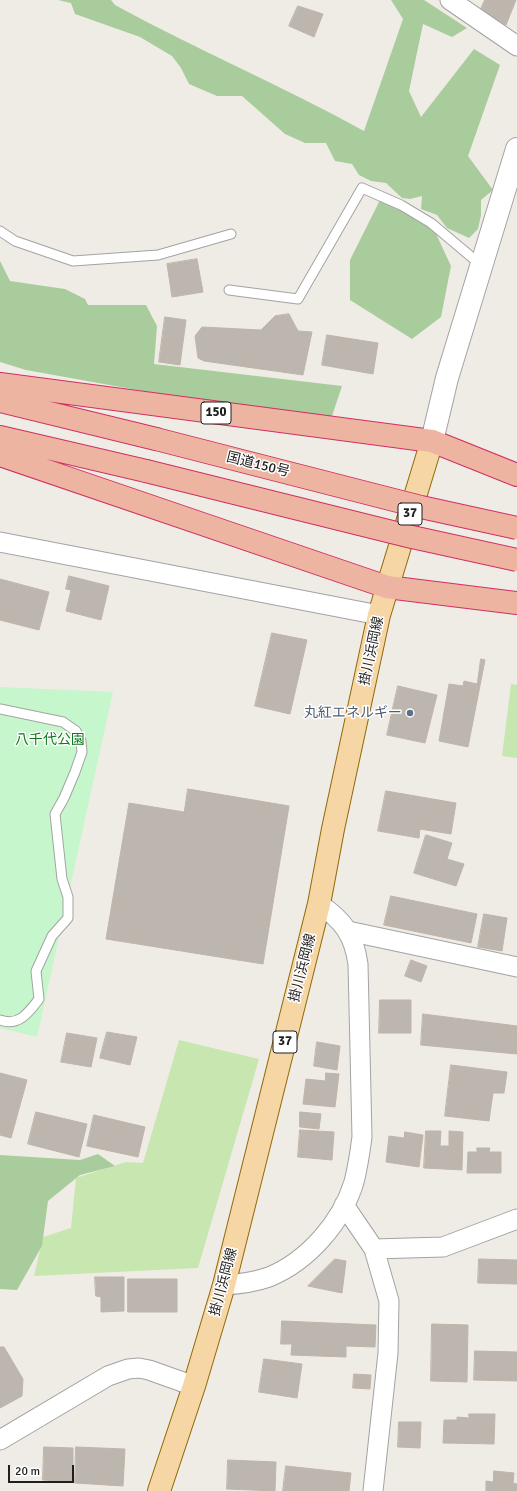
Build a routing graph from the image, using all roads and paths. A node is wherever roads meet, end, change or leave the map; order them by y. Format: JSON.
{"nodes":[{"id":1,"x":450,"y":0,"type":"edge"},
{"id":2,"x":517,"y":46,"type":"edge"},
{"id":3,"x":517,"y":149,"type":"edge"},
{"id":4,"x":0,"y":231,"type":"edge"},
{"id":5,"x":230,"y":234,"type":"dead end"},
{"id":6,"x":482,"y":265,"type":"junction"},
{"id":7,"x":229,"y":290,"type":"dead end"},
{"id":8,"x":0,"y":384,"type":"edge"},
{"id":9,"x":0,"y":401,"type":"edge"},
{"id":10,"x":0,"y":437,"type":"edge"},
{"id":11,"x":432,"y":441,"type":"junction"},
{"id":12,"x":0,"y":455,"type":"edge"},
{"id":13,"x":517,"y":475,"type":"edge"},
{"id":14,"x":517,"y":528,"type":"edge"},
{"id":15,"x":0,"y":542,"type":"edge"},
{"id":16,"x":517,"y":560,"type":"edge"},
{"id":17,"x":387,"y":587,"type":"junction"},
{"id":18,"x":517,"y":603,"type":"edge"},
{"id":19,"x":379,"y":615,"type":"junction"},
{"id":20,"x":0,"y":709,"type":"edge"},
{"id":21,"x":319,"y":904,"type":"junction"},
{"id":22,"x":348,"y":931,"type":"junction"},
{"id":23,"x":517,"y":967,"type":"edge"},
{"id":24,"x":0,"y":1020,"type":"edge"},
{"id":25,"x":344,"y":1205,"type":"junction"},
{"id":26,"x":517,"y":1219,"type":"edge"},
{"id":27,"x":374,"y":1249,"type":"junction"},
{"id":28,"x":224,"y":1285,"type":"junction"},
{"id":29,"x":194,"y":1386,"type":"junction"},
{"id":30,"x":0,"y":1440,"type":"edge"},
{"id":31,"x":159,"y":1491,"type":"edge"},
{"id":32,"x":374,"y":1491,"type":"edge"}],
"edges":[{"from":1,"to":2,"type":"street"},
{"from":3,"to":6,"type":"street"},
{"from":4,"to":5,"type":"lane"},
{"from":6,"to":7,"type":"lane"},
{"from":6,"to":11,"type":"street"},
{"from":8,"to":11,"type":"highway","number":"150"},
{"from":9,"to":14,"type":"highway","name":"国道150号","bridge":true},
{"from":10,"to":16,"type":"highway","bridge":true},
{"from":11,"to":13,"type":"highway","number":"150"},
{"from":11,"to":17,"type":"main road","name":"掛川浜岡線","number":"37"},
{"from":12,"to":17,"type":"highway"},
{"from":15,"to":19,"type":"street"},
{"from":17,"to":18,"type":"highway"},
{"from":17,"to":19,"type":"main road","name":"掛川浜岡線","number":"37"},
{"from":19,"to":21,"type":"main road","name":"掛川浜岡線","number":"37"},
{"from":20,"to":24,"type":"lane"},
{"from":21,"to":22,"type":"street"},
{"from":21,"to":28,"type":"main road","name":"掛川浜岡線","number":"37"},
{"from":22,"to":23,"type":"street"},
{"from":22,"to":25,"type":"street"},
{"from":25,"to":27,"type":"street"},
{"from":25,"to":28,"type":"street"},
{"from":26,"to":27,"type":"street"},
{"from":27,"to":32,"type":"street"},
{"from":28,"to":29,"type":"main road","name":"掛川浜岡線","number":"37"},
{"from":29,"to":30,"type":"street"},
{"from":29,"to":31,"type":"main road","name":"掛川浜岡線","number":"37"}]}
